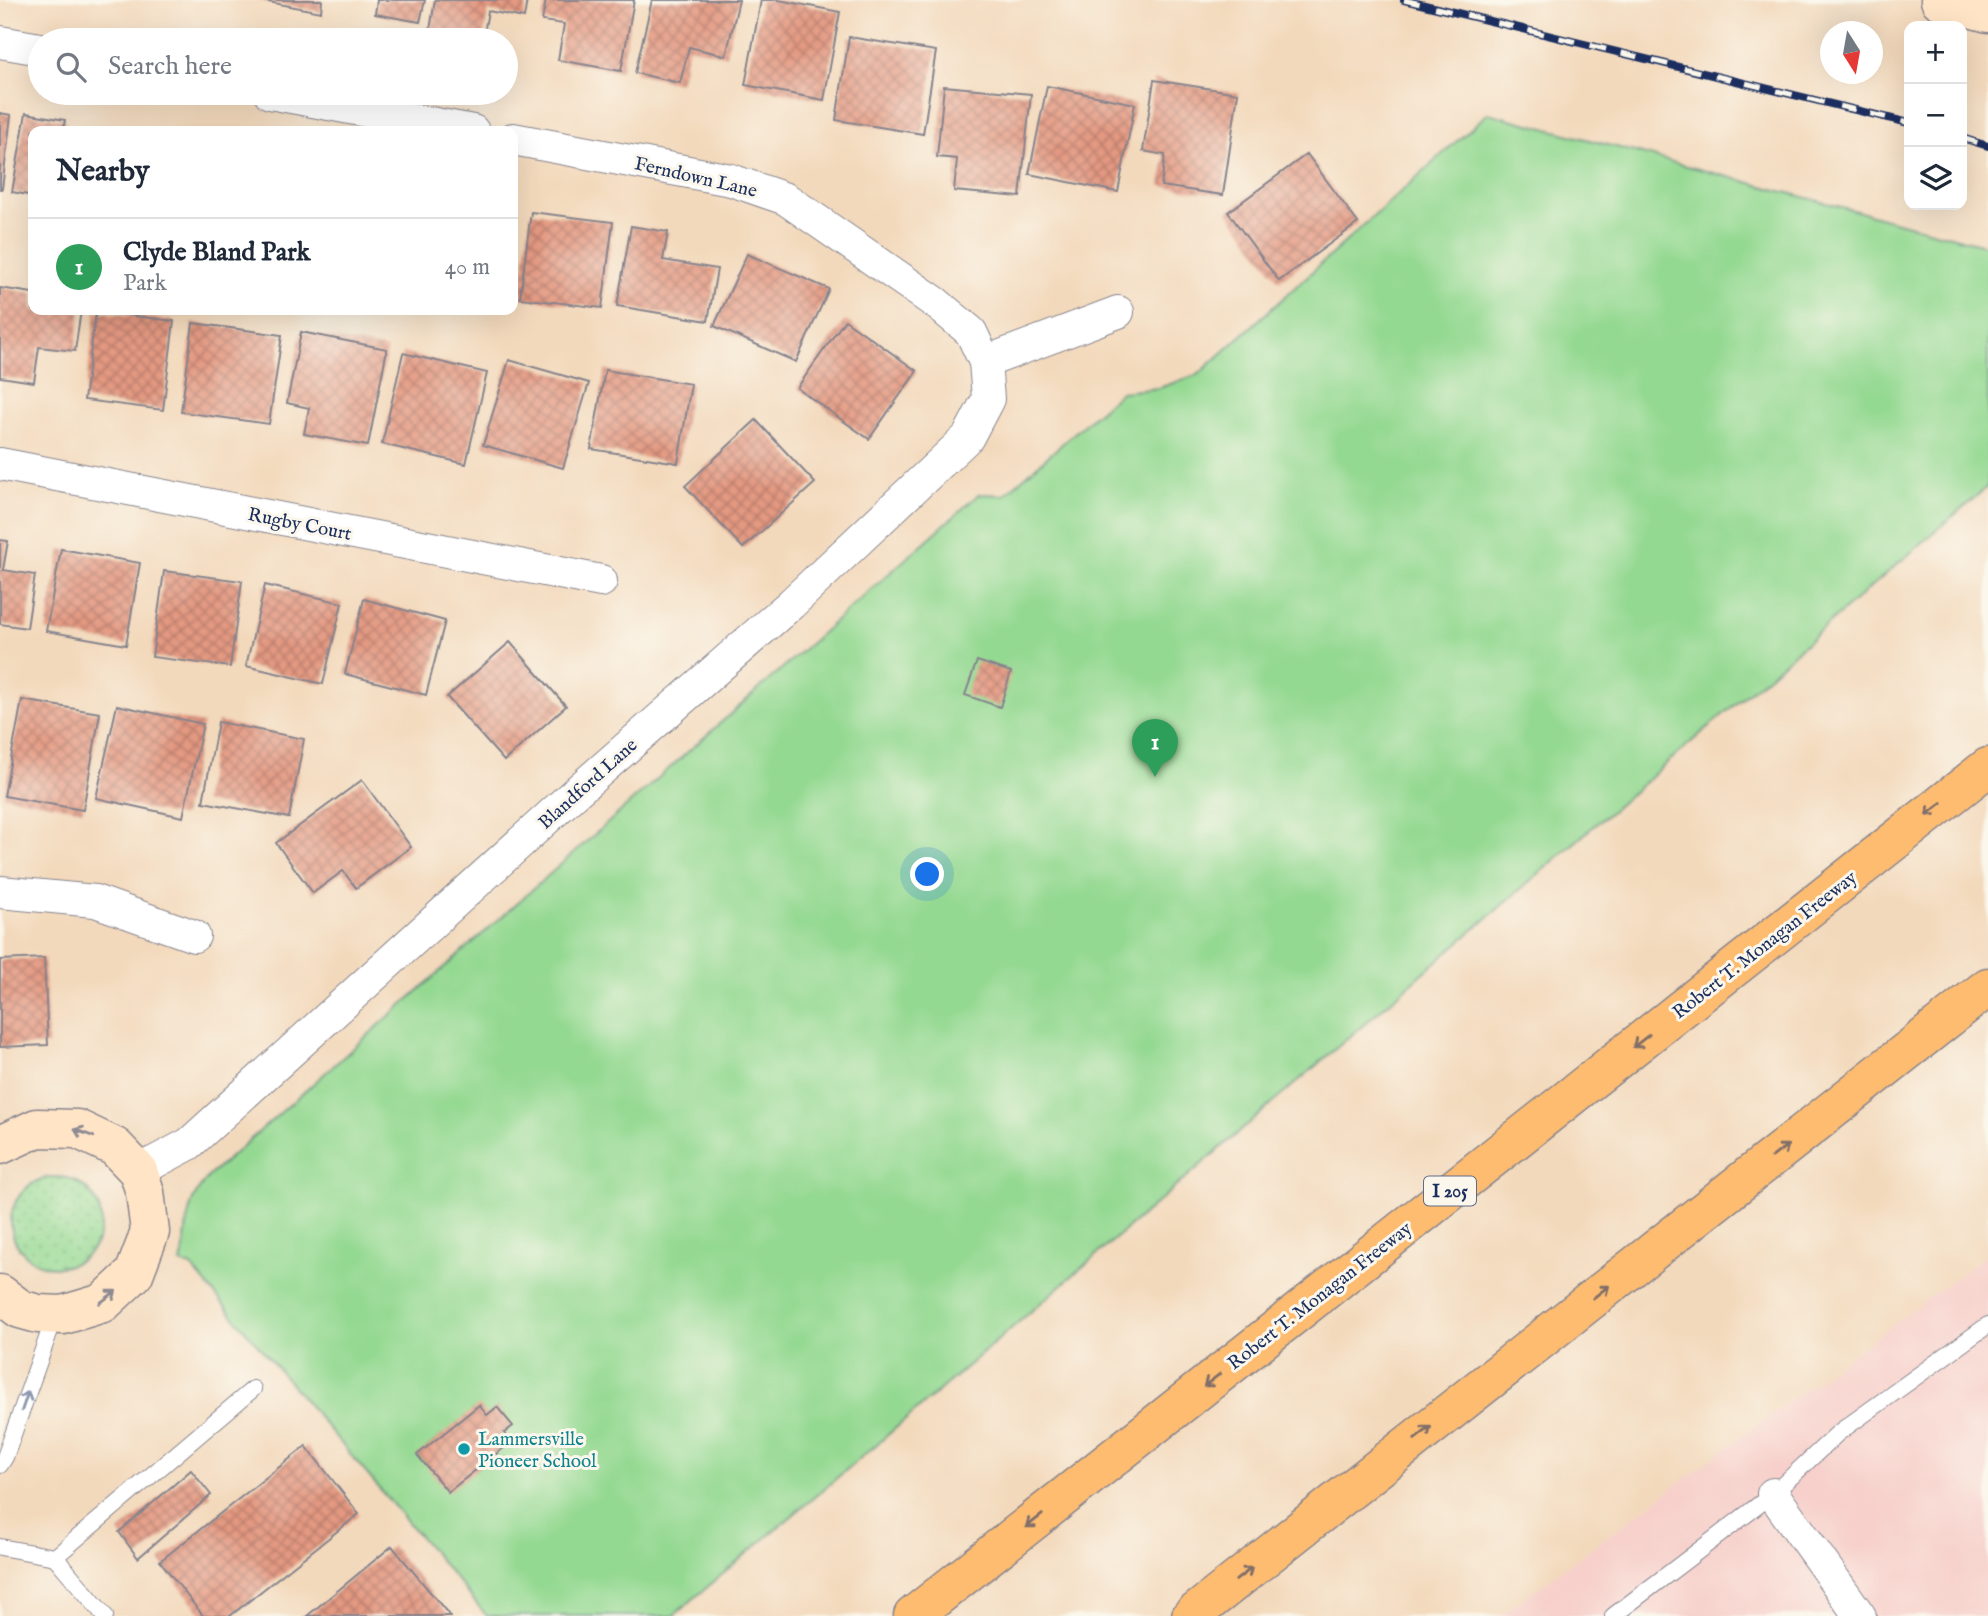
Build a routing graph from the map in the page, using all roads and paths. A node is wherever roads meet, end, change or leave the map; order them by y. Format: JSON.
{"nodes":[{"id":1,"x":1940,"y":0,"type":"edge"},
{"id":2,"x":1988,"y":13,"type":"edge"},
{"id":3,"x":0,"y":42,"type":"edge"},
{"id":4,"x":28,"y":47,"type":"edge"},
{"id":5,"x":334,"y":105,"type":"edge"},
{"id":6,"x":446,"y":126,"type":"edge"},
{"id":7,"x":518,"y":140,"type":"edge"},
{"id":8,"x":1118,"y":312,"type":"dead end"},
{"id":9,"x":985,"y":362,"type":"junction"},
{"id":10,"x":0,"y":464,"type":"edge"},
{"id":11,"x":601,"y":581,"type":"dead end"},
{"id":12,"x":1988,"y":767,"type":"edge"},
{"id":13,"x":0,"y":892,"type":"edge"},
{"id":14,"x":194,"y":936,"type":"dead end"},
{"id":15,"x":1988,"y":986,"type":"edge"},
{"id":16,"x":0,"y":1145,"type":"edge"},
{"id":17,"x":138,"y":1171,"type":"junction"},
{"id":18,"x":1,"y":1297,"type":"edge"},
{"id":19,"x":55,"y":1315,"type":"junction"},
{"id":20,"x":1988,"y":1325,"type":"edge"},
{"id":21,"x":253,"y":1389,"type":"dead end"},
{"id":22,"x":0,"y":1465,"type":"edge"},
{"id":23,"x":1773,"y":1494,"type":"junction"},
{"id":24,"x":0,"y":1547,"type":"edge"},
{"id":25,"x":55,"y":1557,"type":"junction"},
{"id":26,"x":105,"y":1616,"type":"edge"},
{"id":27,"x":913,"y":1616,"type":"edge"},
{"id":28,"x":1191,"y":1616,"type":"edge"},
{"id":29,"x":1613,"y":1616,"type":"edge"},
{"id":30,"x":1860,"y":1616,"type":"edge"}],
"edges":[{"from":1,"to":2,"type":"street"},
{"from":3,"to":4,"type":"street"},
{"from":5,"to":6,"type":"street"},
{"from":7,"to":9,"type":"street","name":"Ferndown Lane"},
{"from":8,"to":9,"type":"street"},
{"from":9,"to":17,"type":"street","name":"Blandford Lane"},
{"from":10,"to":11,"type":"street","name":"Rugby Court"},
{"from":12,"to":27,"type":"highway","name":"Robert T. Monagan Freeway","number":"I 205","one_way":true},
{"from":13,"to":14,"type":"street"},
{"from":28,"to":15,"type":"highway","one_way":true},
{"from":17,"to":16,"type":"street","one_way":true},
{"from":19,"to":17,"type":"street","one_way":true},
{"from":18,"to":19,"type":"street"},
{"from":22,"to":19,"type":"lane","one_way":true},
{"from":20,"to":23,"type":"lane"},
{"from":21,"to":25,"type":"lane"},
{"from":23,"to":29,"type":"lane"},
{"from":23,"to":30,"type":"street"},
{"from":24,"to":25,"type":"lane"},
{"from":25,"to":26,"type":"lane"}]}
